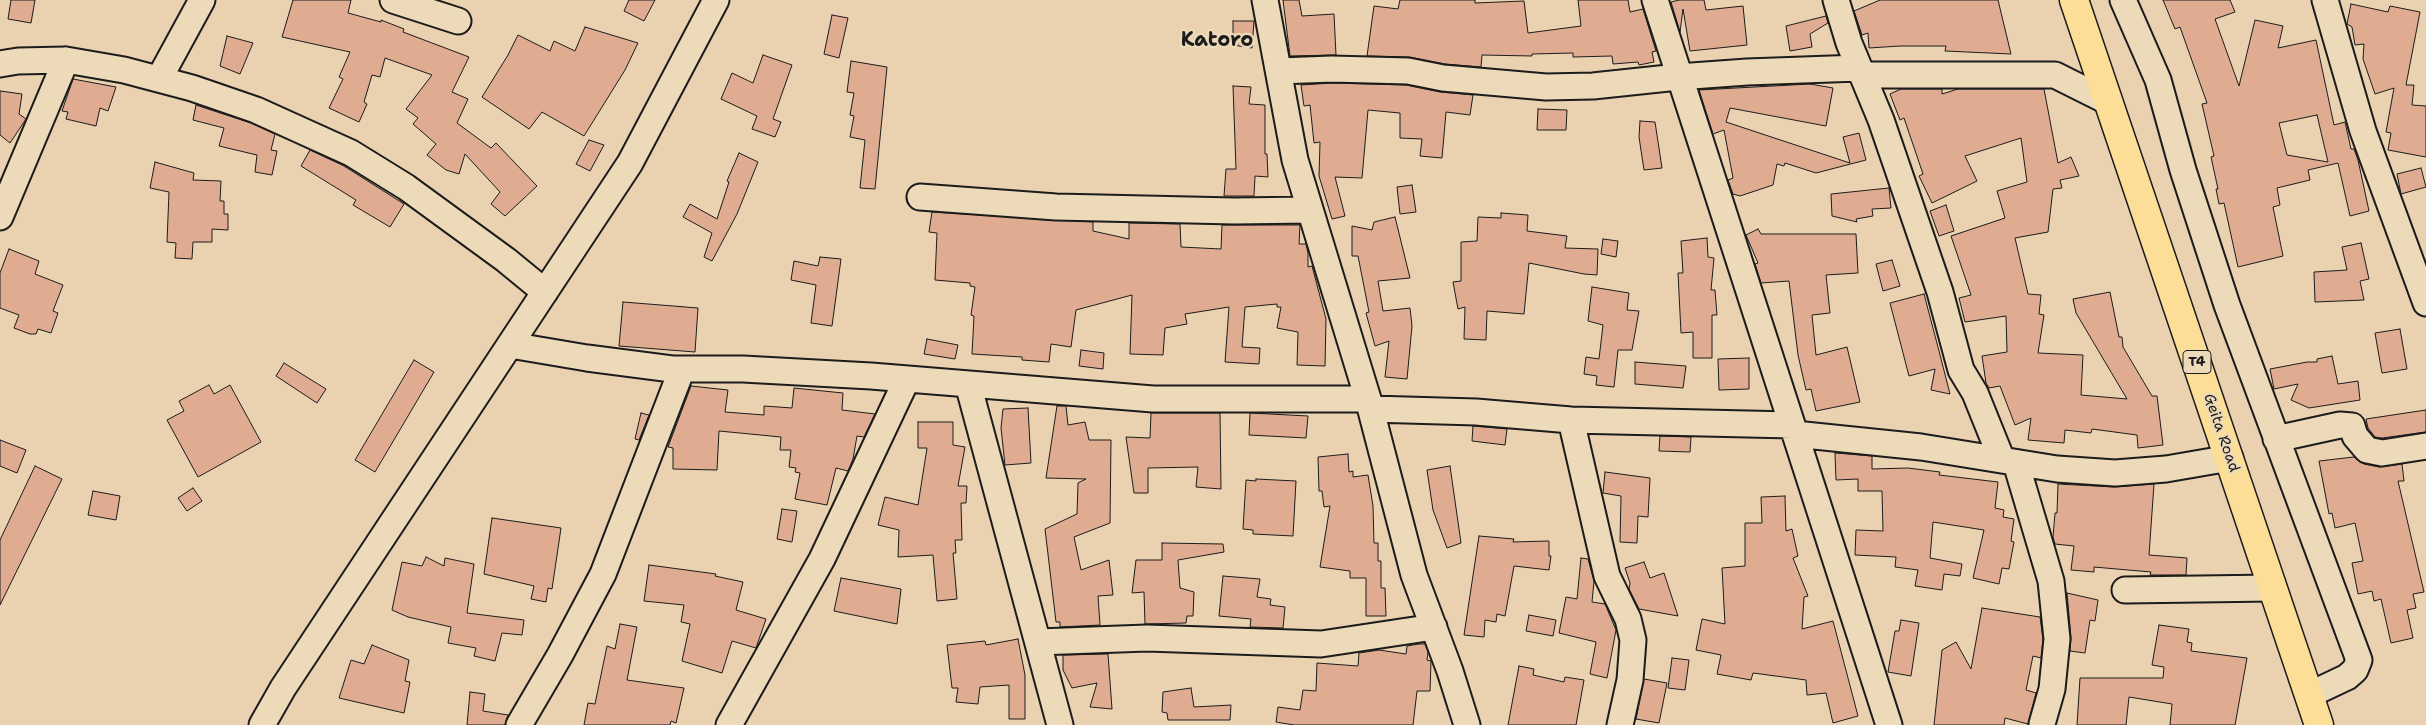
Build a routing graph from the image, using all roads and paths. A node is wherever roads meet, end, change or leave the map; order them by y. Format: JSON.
{"nodes":[{"id":1,"x":202,"y":0,"type":"edge"},
{"id":2,"x":394,"y":0,"type":"edge"},
{"id":3,"x":716,"y":0,"type":"edge"},
{"id":4,"x":1265,"y":0,"type":"edge"},
{"id":5,"x":1655,"y":0,"type":"edge"},
{"id":6,"x":1836,"y":0,"type":"edge"},
{"id":7,"x":2074,"y":0,"type":"edge"},
{"id":8,"x":2123,"y":0,"type":"edge"},
{"id":9,"x":2325,"y":0,"type":"edge"},
{"id":10,"x":458,"y":21,"type":"dead end"},
{"id":11,"x":66,"y":60,"type":"junction"},
{"id":12,"x":0,"y":64,"type":"edge"},
{"id":13,"x":1278,"y":71,"type":"junction"},
{"id":14,"x":1860,"y":72,"type":"junction"},
{"id":15,"x":1678,"y":76,"type":"junction"},
{"id":16,"x":159,"y":79,"type":"junction"},
{"id":17,"x":2108,"y":102,"type":"junction"},
{"id":18,"x":920,"y":198,"type":"dead end"},
{"id":19,"x":1310,"y":210,"type":"junction"},
{"id":20,"x":0,"y":217,"type":"edge"},
{"id":21,"x":545,"y":292,"type":"junction"},
{"id":22,"x":2426,"y":303,"type":"edge"},
{"id":23,"x":510,"y":345,"type":"junction"},
{"id":24,"x":682,"y":369,"type":"junction"},
{"id":25,"x":907,"y":379,"type":"junction"},
{"id":26,"x":968,"y":384,"type":"junction"},
{"id":27,"x":1369,"y":404,"type":"junction"},
{"id":28,"x":1571,"y":420,"type":"junction"},
{"id":29,"x":1793,"y":430,"type":"junction"},
{"id":30,"x":2276,"y":439,"type":"junction"},
{"id":31,"x":2426,"y":446,"type":"edge"},
{"id":32,"x":2230,"y":458,"type":"junction"},
{"id":33,"x":2009,"y":461,"type":"junction"},
{"id":34,"x":2273,"y":588,"type":"junction"},
{"id":35,"x":2125,"y":590,"type":"dead end"},
{"id":36,"x":1434,"y":627,"type":"junction"},
{"id":37,"x":1038,"y":642,"type":"junction"},
{"id":38,"x":2309,"y":695,"type":"junction"},
{"id":39,"x":2042,"y":724,"type":"edge"},
{"id":40,"x":262,"y":725,"type":"edge"},
{"id":41,"x":519,"y":725,"type":"edge"},
{"id":42,"x":729,"y":725,"type":"edge"},
{"id":43,"x":1060,"y":725,"type":"edge"},
{"id":44,"x":1467,"y":725,"type":"edge"},
{"id":45,"x":1620,"y":725,"type":"edge"},
{"id":46,"x":1889,"y":725,"type":"edge"},
{"id":47,"x":2319,"y":725,"type":"edge"}],
"edges":[{"from":1,"to":16,"type":"street"},
{"from":2,"to":10,"type":"street"},
{"from":3,"to":21,"type":"street"},
{"from":4,"to":13,"type":"street"},
{"from":5,"to":15,"type":"street"},
{"from":6,"to":14,"type":"street"},
{"from":7,"to":17,"type":"highway","name":"Geita Road","number":"T4"},
{"from":8,"to":30,"type":"street"},
{"from":9,"to":22,"type":"street"},
{"from":11,"to":12,"type":"street"},
{"from":11,"to":16,"type":"street"},
{"from":11,"to":20,"type":"street"},
{"from":13,"to":15,"type":"street"},
{"from":13,"to":19,"type":"street"},
{"from":14,"to":15,"type":"street"},
{"from":14,"to":17,"type":"street"},
{"from":14,"to":33,"type":"street"},
{"from":15,"to":29,"type":"street"},
{"from":16,"to":21,"type":"street"},
{"from":17,"to":32,"type":"highway","name":"Geita Road","number":"T4"},
{"from":18,"to":19,"type":"street"},
{"from":19,"to":27,"type":"street"},
{"from":21,"to":23,"type":"street"},
{"from":23,"to":24,"type":"street"},
{"from":23,"to":40,"type":"street"},
{"from":24,"to":25,"type":"street"},
{"from":24,"to":41,"type":"street"},
{"from":25,"to":26,"type":"street"},
{"from":25,"to":42,"type":"street"},
{"from":26,"to":27,"type":"street"},
{"from":26,"to":37,"type":"street"},
{"from":27,"to":28,"type":"street"},
{"from":27,"to":36,"type":"street"},
{"from":28,"to":29,"type":"street"},
{"from":28,"to":45,"type":"street"},
{"from":29,"to":33,"type":"street"},
{"from":29,"to":46,"type":"street"},
{"from":30,"to":31,"type":"street"},
{"from":30,"to":38,"type":"street"},
{"from":32,"to":33,"type":"street"},
{"from":32,"to":34,"type":"highway","name":"Geita Road","number":"T4"},
{"from":33,"to":39,"type":"street"},
{"from":34,"to":35,"type":"street"},
{"from":34,"to":38,"type":"highway","name":"Geita Road","number":"T4"},
{"from":36,"to":37,"type":"street"},
{"from":36,"to":44,"type":"street"},
{"from":37,"to":43,"type":"street"},
{"from":38,"to":47,"type":"highway","name":"Geita Road","number":"T4"}]}
